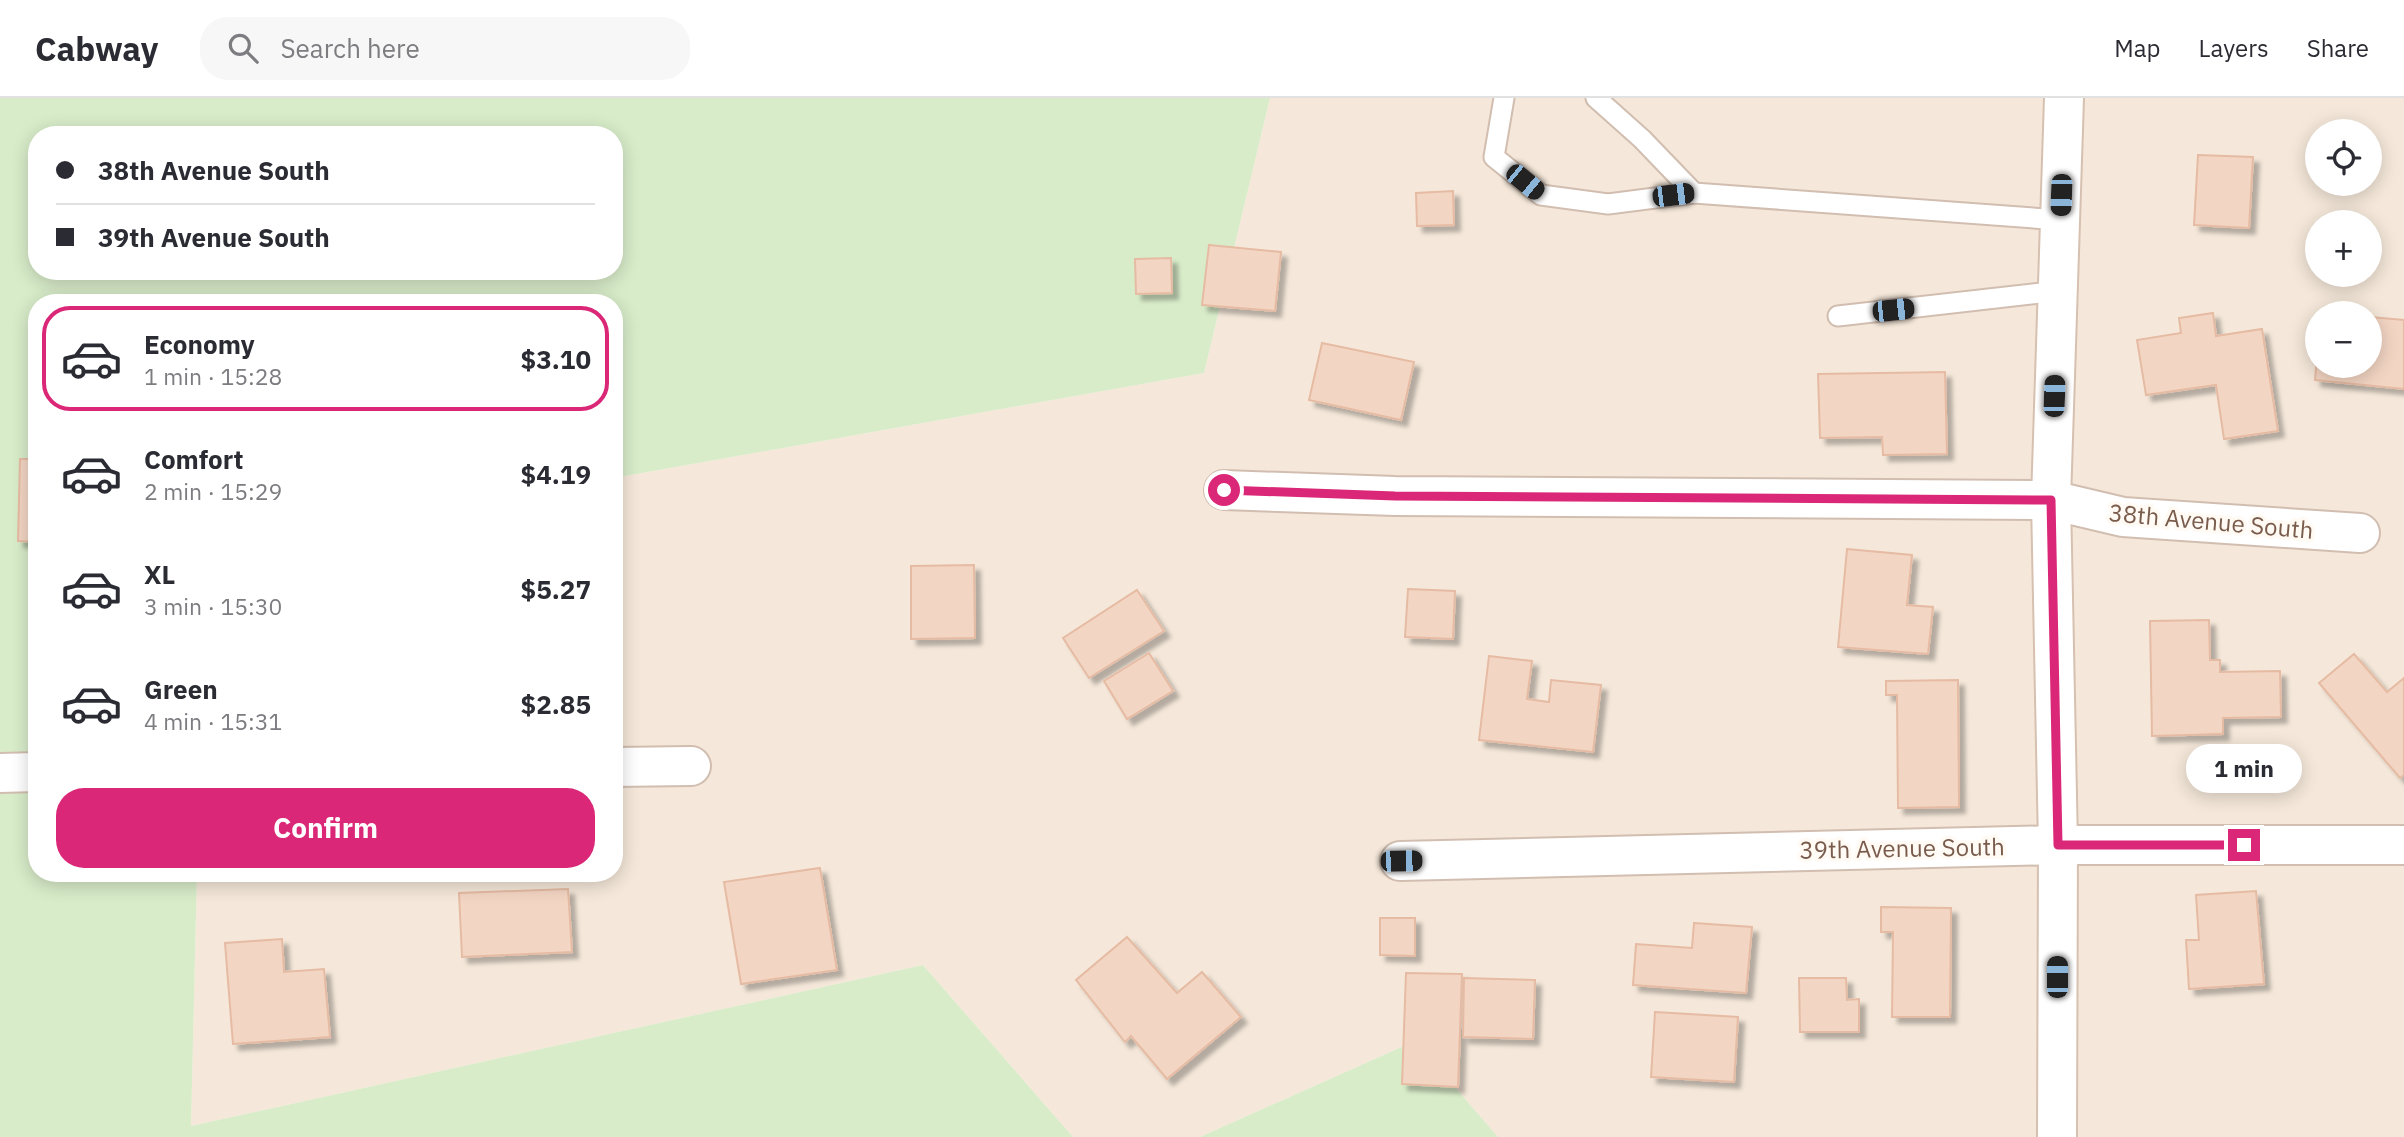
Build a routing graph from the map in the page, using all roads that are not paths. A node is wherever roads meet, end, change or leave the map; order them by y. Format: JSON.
{"nodes":[{"id":1,"x":1504,"y":98,"type":"edge"},
{"id":2,"x":1596,"y":98,"type":"edge"},
{"id":3,"x":2064,"y":98,"type":"edge"},
{"id":4,"x":1694,"y":192,"type":"junction"},
{"id":5,"x":2060,"y":220,"type":"junction"},
{"id":6,"x":2058,"y":291,"type":"junction"},
{"id":7,"x":1839,"y":316,"type":"dead end"},
{"id":8,"x":1224,"y":490,"type":"dead end"},
{"id":9,"x":2051,"y":500,"type":"junction"},
{"id":10,"x":2360,"y":533,"type":"dead end"},
{"id":11,"x":691,"y":766,"type":"dead end"},
{"id":12,"x":623,"y":767,"type":"edge"},
{"id":13,"x":28,"y":772,"type":"edge"},
{"id":14,"x":0,"y":773,"type":"edge"},
{"id":15,"x":2058,"y":845,"type":"junction"},
{"id":16,"x":2404,"y":845,"type":"edge"},
{"id":17,"x":1401,"y":861,"type":"dead end"},
{"id":18,"x":2057,"y":1137,"type":"edge"}],
"edges":[{"from":1,"to":4,"type":"lane"},
{"from":2,"to":4,"type":"lane"},
{"from":3,"to":5,"type":"street"},
{"from":4,"to":5,"type":"lane"},
{"from":5,"to":6,"type":"street"},
{"from":6,"to":7,"type":"lane"},
{"from":6,"to":9,"type":"street"},
{"from":8,"to":9,"type":"street","name":"38th Avenue South"},
{"from":9,"to":10,"type":"street","name":"38th Avenue South"},
{"from":9,"to":15,"type":"street"},
{"from":11,"to":12,"type":"street"},
{"from":13,"to":14,"type":"street"},
{"from":15,"to":16,"type":"street","name":"39th Avenue South"},
{"from":15,"to":17,"type":"street","name":"39th Avenue South"},
{"from":15,"to":18,"type":"street"}]}
